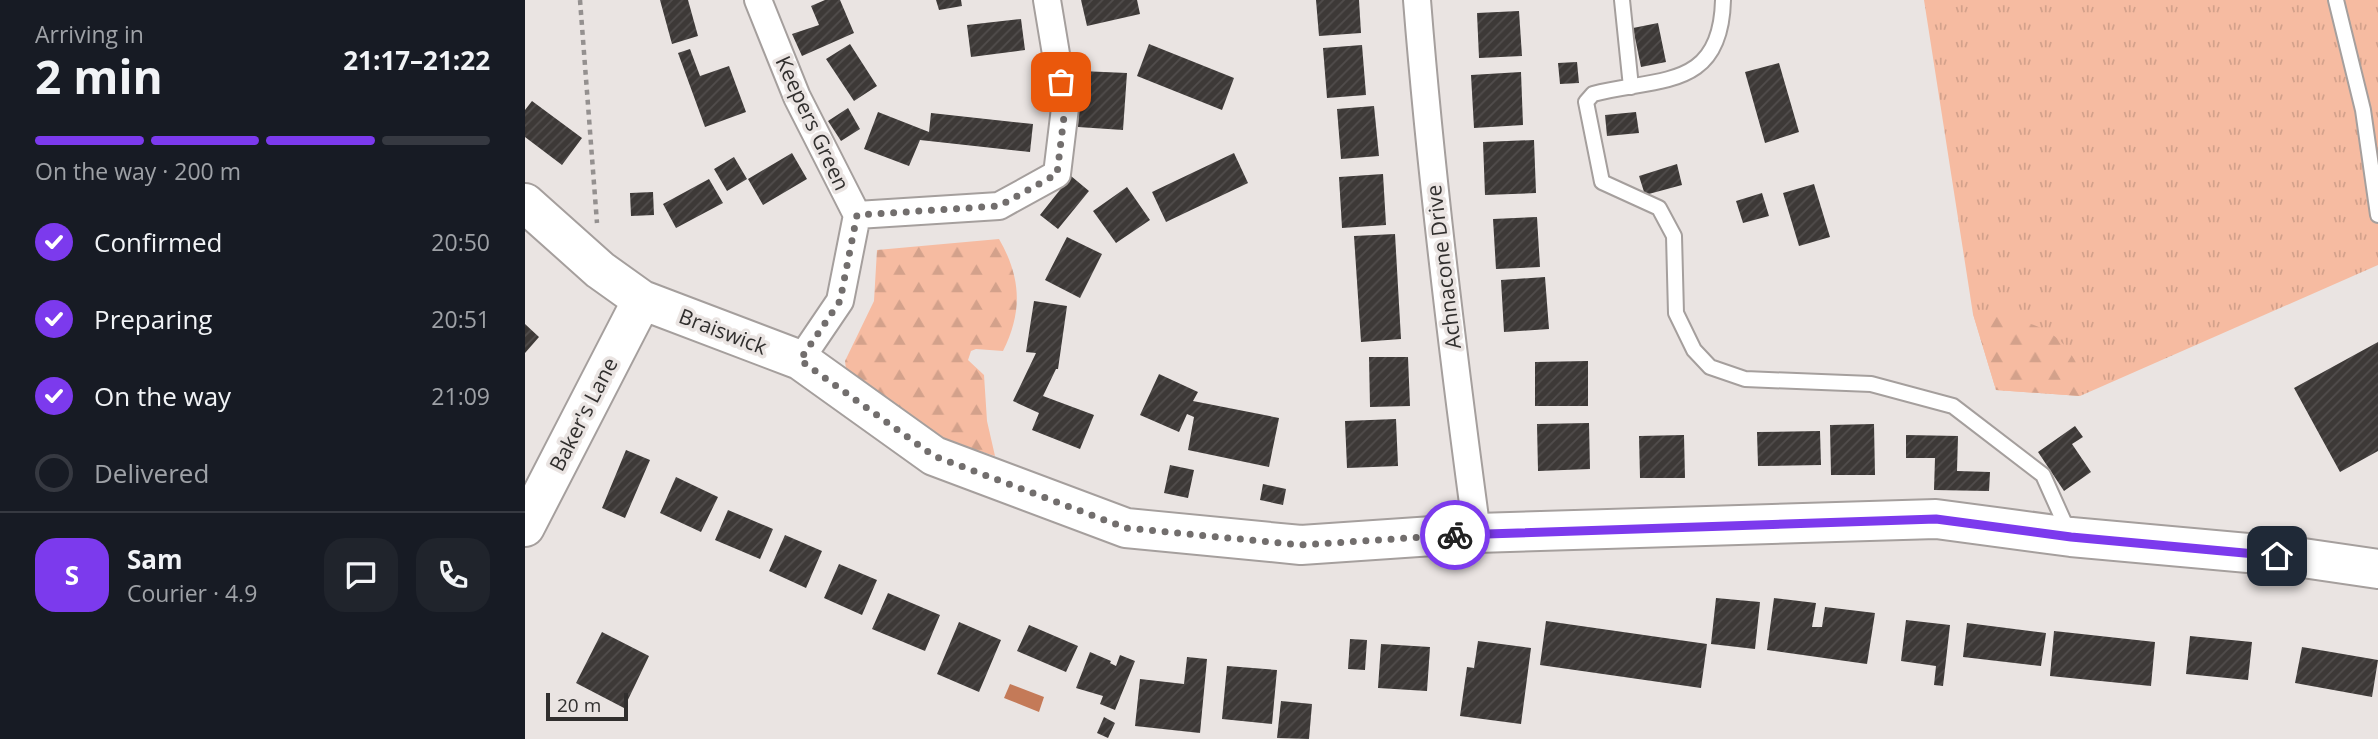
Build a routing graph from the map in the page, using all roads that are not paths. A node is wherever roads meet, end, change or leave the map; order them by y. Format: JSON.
{"nodes":[{"id":1,"x":758,"y":0,"type":"edge"},
{"id":2,"x":1048,"y":0,"type":"edge"},
{"id":3,"x":1417,"y":0,"type":"edge"},
{"id":4,"x":1622,"y":0,"type":"edge"},
{"id":5,"x":1723,"y":0,"type":"edge"},
{"id":6,"x":2336,"y":0,"type":"edge"},
{"id":7,"x":1631,"y":87,"type":"junction"},
{"id":8,"x":525,"y":203,"type":"edge"},
{"id":9,"x":857,"y":215,"type":"junction"},
{"id":10,"x":2378,"y":215,"type":"edge"},
{"id":11,"x":642,"y":300,"type":"junction"},
{"id":12,"x":800,"y":360,"type":"junction"},
{"id":13,"x":525,"y":527,"type":"edge"},
{"id":14,"x":1477,"y":533,"type":"junction"},
{"id":15,"x":2071,"y":537,"type":"junction"},
{"id":16,"x":2378,"y":569,"type":"edge"}],
"edges":[{"from":1,"to":9,"type":"street","name":"Keepers Green"},
{"from":2,"to":9,"type":"street"},
{"from":3,"to":14,"type":"street","name":"Achnacone Drive"},
{"from":4,"to":7,"type":"lane"},
{"from":5,"to":7,"type":"lane"},
{"from":6,"to":10,"type":"lane"},
{"from":7,"to":15,"type":"lane"},
{"from":8,"to":11,"type":"main road","name":"Braiswick"},
{"from":9,"to":12,"type":"street","name":"Keepers Green"},
{"from":11,"to":12,"type":"main road","name":"Braiswick"},
{"from":11,"to":13,"type":"main road","name":"Baker's Lane"},
{"from":12,"to":14,"type":"main road","name":"Braiswick"},
{"from":14,"to":15,"type":"main road","name":"Braiswick"},
{"from":15,"to":16,"type":"main road","name":"Braiswick"}]}
